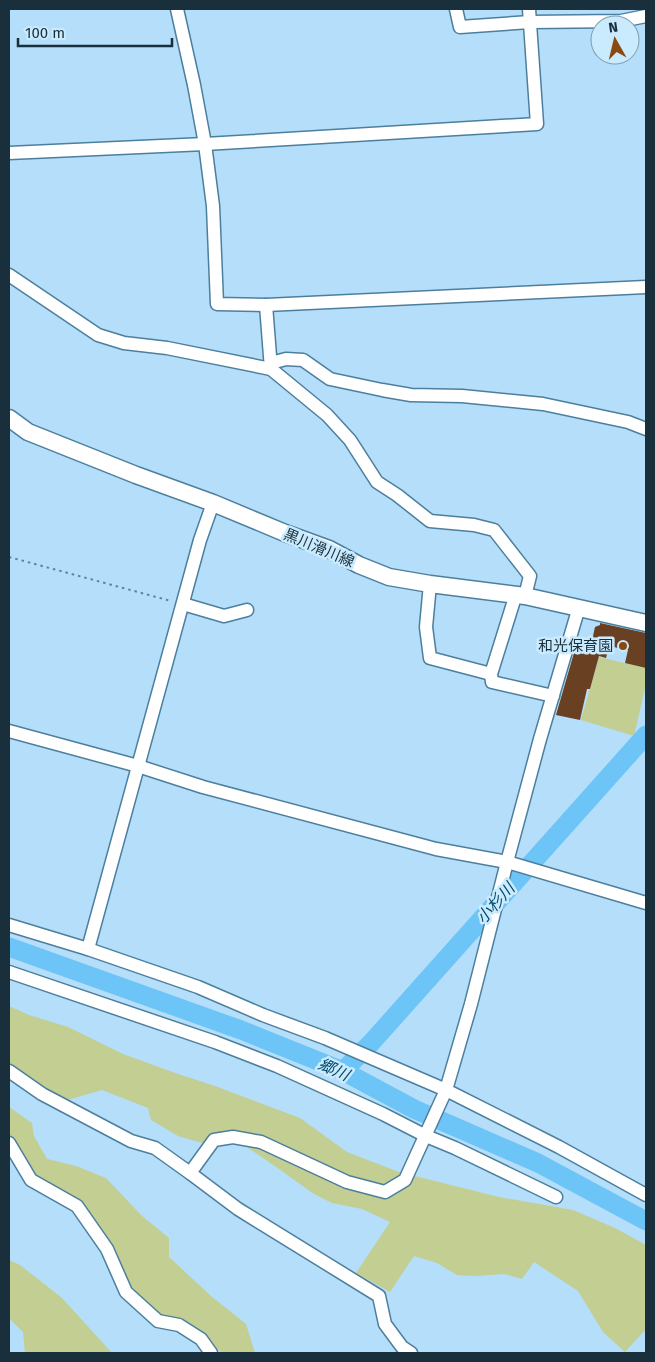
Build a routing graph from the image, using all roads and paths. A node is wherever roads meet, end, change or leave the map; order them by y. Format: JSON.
{"nodes":[{"id":1,"x":177,"y":9,"type":"edge"},
{"id":2,"x":456,"y":9,"type":"edge"},
{"id":3,"x":529,"y":9,"type":"edge"},
{"id":4,"x":646,"y":16,"type":"edge"},
{"id":5,"x":530,"y":22,"type":"junction"},
{"id":6,"x":205,"y":144,"type":"junction"},
{"id":7,"x":9,"y":153,"type":"edge"},
{"id":8,"x":9,"y":275,"type":"edge"},
{"id":9,"x":646,"y":287,"type":"edge"},
{"id":10,"x":266,"y":306,"type":"junction"},
{"id":11,"x":271,"y":366,"type":"junction"},
{"id":12,"x":9,"y":418,"type":"edge"},
{"id":13,"x":646,"y":429,"type":"edge"},
{"id":14,"x":213,"y":503,"type":"junction"},
{"id":15,"x":9,"y":557,"type":"edge"},
{"id":16,"x":430,"y":584,"type":"junction"},
{"id":17,"x":521,"y":595,"type":"junction"},
{"id":18,"x":183,"y":604,"type":"junction"},
{"id":19,"x":579,"y":607,"type":"junction"},
{"id":20,"x":247,"y":610,"type":"dead end"},
{"id":21,"x":646,"y":623,"type":"edge"},
{"id":22,"x":491,"y":674,"type":"junction"},
{"id":23,"x":553,"y":696,"type":"junction"},
{"id":24,"x":9,"y":731,"type":"edge"},
{"id":25,"x":138,"y":766,"type":"junction"},
{"id":26,"x":507,"y":862,"type":"junction"},
{"id":27,"x":646,"y":904,"type":"edge"},
{"id":28,"x":9,"y":925,"type":"edge"},
{"id":29,"x":88,"y":949,"type":"junction"},
{"id":30,"x":9,"y":972,"type":"edge"},
{"id":31,"x":9,"y":1071,"type":"edge"},
{"id":32,"x":446,"y":1090,"type":"junction"},
{"id":33,"x":426,"y":1136,"type":"junction"},
{"id":34,"x":9,"y":1143,"type":"edge"},
{"id":35,"x":190,"y":1173,"type":"junction"},
{"id":36,"x":646,"y":1195,"type":"edge"},
{"id":37,"x":556,"y":1197,"type":"dead end"},
{"id":38,"x":211,"y":1353,"type":"edge"},
{"id":39,"x":411,"y":1353,"type":"edge"}],
"edges":[{"from":1,"to":6,"type":"street"},
{"from":2,"to":5,"type":"street"},
{"from":3,"to":5,"type":"street"},
{"from":4,"to":5,"type":"street"},
{"from":5,"to":6,"type":"street"},
{"from":6,"to":7,"type":"street"},
{"from":6,"to":10,"type":"street"},
{"from":8,"to":11,"type":"street"},
{"from":9,"to":10,"type":"street"},
{"from":10,"to":11,"type":"street"},
{"from":11,"to":13,"type":"street"},
{"from":11,"to":17,"type":"street"},
{"from":12,"to":14,"type":"main road","name":"黒川滑川線"},
{"from":14,"to":16,"type":"main road","name":"黒川滑川線"},
{"from":14,"to":18,"type":"street"},
{"from":15,"to":18,"type":"path"},
{"from":16,"to":17,"type":"main road","name":"黒川滑川線"},
{"from":16,"to":22,"type":"street"},
{"from":17,"to":19,"type":"main road","name":"黒川滑川線"},
{"from":17,"to":22,"type":"street"},
{"from":18,"to":20,"type":"street"},
{"from":18,"to":25,"type":"street"},
{"from":19,"to":21,"type":"main road","name":"黒川滑川線"},
{"from":19,"to":23,"type":"street"},
{"from":22,"to":23,"type":"street"},
{"from":23,"to":26,"type":"street"},
{"from":24,"to":25,"type":"street"},
{"from":25,"to":26,"type":"street"},
{"from":25,"to":29,"type":"street"},
{"from":26,"to":27,"type":"street"},
{"from":26,"to":32,"type":"street"},
{"from":28,"to":29,"type":"street"},
{"from":29,"to":32,"type":"street"},
{"from":30,"to":33,"type":"street"},
{"from":31,"to":35,"type":"street"},
{"from":32,"to":33,"type":"street"},
{"from":32,"to":36,"type":"street"},
{"from":33,"to":35,"type":"street"},
{"from":33,"to":37,"type":"street"},
{"from":34,"to":38,"type":"street"},
{"from":35,"to":39,"type":"street"}]}
